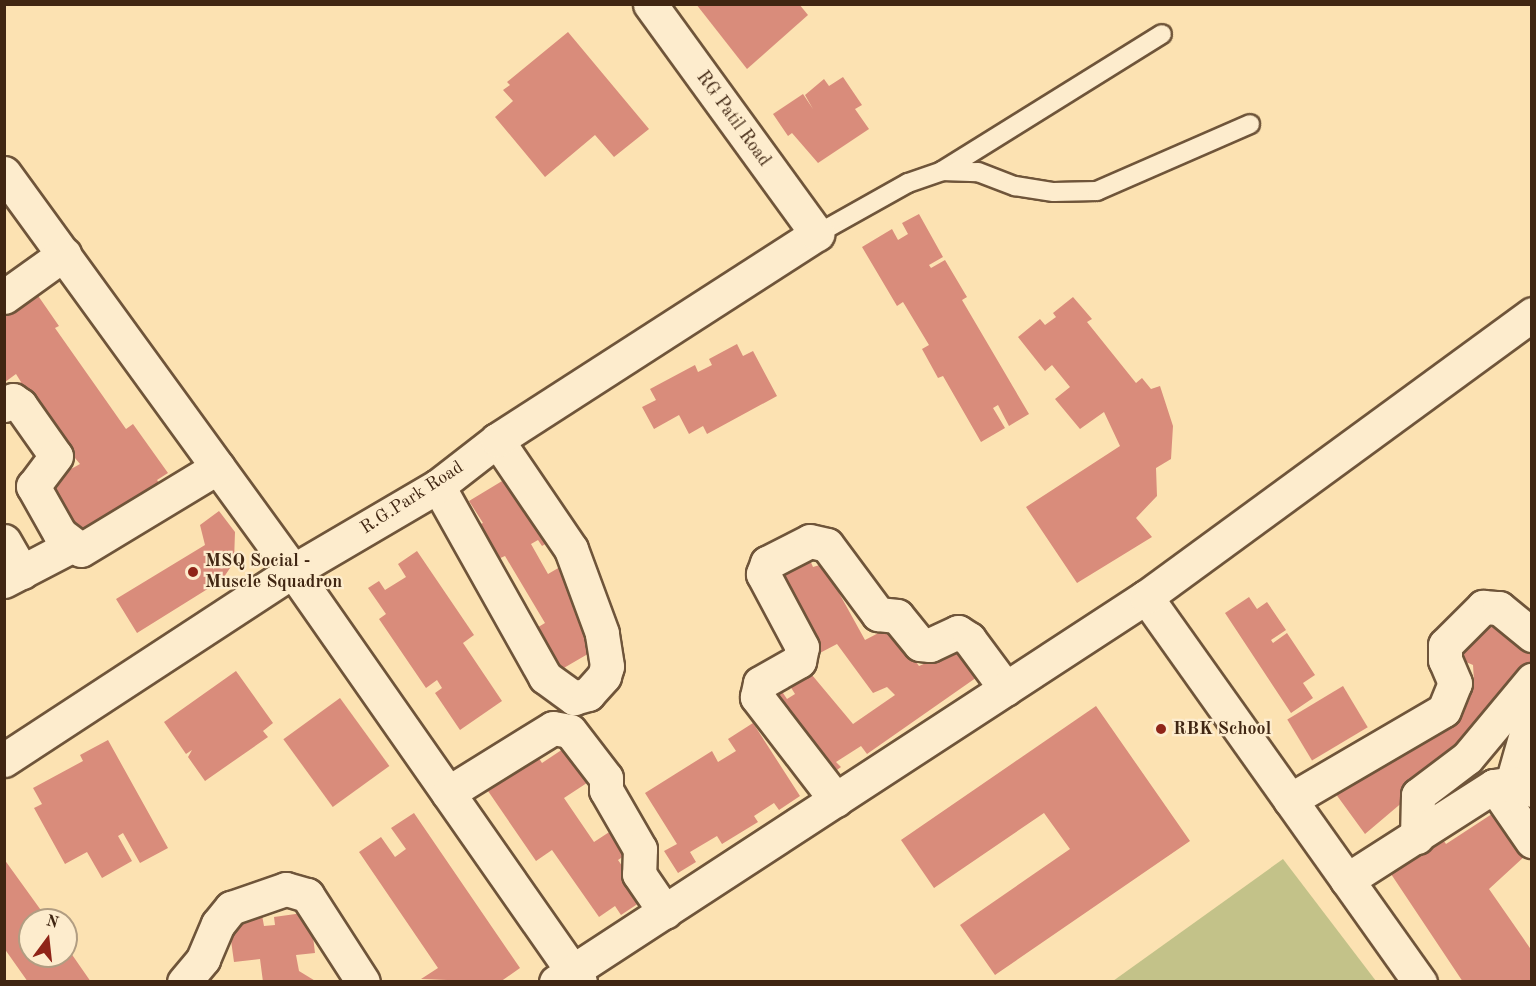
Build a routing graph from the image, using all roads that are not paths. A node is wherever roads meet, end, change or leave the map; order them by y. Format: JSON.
{"nodes":[{"id":1,"x":650,"y":4,"type":"edge"},
{"id":2,"x":1162,"y":34,"type":"dead end"},
{"id":3,"x":1250,"y":124,"type":"dead end"},
{"id":4,"x":942,"y":171,"type":"junction"},
{"id":5,"x":4,"y":174,"type":"edge"},
{"id":6,"x":817,"y":234,"type":"junction"},
{"id":7,"x":64,"y":254,"type":"junction"},
{"id":8,"x":4,"y":297,"type":"edge"},
{"id":9,"x":1532,"y":314,"type":"edge"},
{"id":10,"x":4,"y":405,"type":"edge"},
{"id":11,"x":497,"y":440,"type":"junction"},
{"id":12,"x":218,"y":467,"type":"junction"},
{"id":13,"x":438,"y":486,"type":"junction"},
{"id":14,"x":4,"y":541,"type":"edge"},
{"id":15,"x":71,"y":546,"type":"junction"},
{"id":16,"x":293,"y":571,"type":"junction"},
{"id":17,"x":13,"y":577,"type":"edge"},
{"id":18,"x":1146,"y":597,"type":"junction"},
{"id":19,"x":1532,"y":635,"type":"edge"},
{"id":20,"x":1532,"y":680,"type":"edge"},
{"id":21,"x":1006,"y":688,"type":"junction"},
{"id":22,"x":1532,"y":713,"type":"edge"},
{"id":23,"x":4,"y":760,"type":"edge"},
{"id":24,"x":1513,"y":786,"type":"edge"},
{"id":25,"x":448,"y":793,"type":"junction"},
{"id":26,"x":836,"y":800,"type":"junction"},
{"id":27,"x":1290,"y":800,"type":"junction"},
{"id":28,"x":1418,"y":837,"type":"junction"},
{"id":29,"x":1532,"y":841,"type":"edge"},
{"id":30,"x":1347,"y":880,"type":"junction"},
{"id":31,"x":665,"y":912,"type":"junction"},
{"id":32,"x":570,"y":978,"type":"edge"},
{"id":33,"x":184,"y":981,"type":"edge"},
{"id":34,"x":363,"y":981,"type":"edge"},
{"id":35,"x":1420,"y":981,"type":"edge"}],
"edges":[{"from":1,"to":6,"type":"street","name":"RG Patil Road"},
{"from":2,"to":4,"type":"lane"},
{"from":3,"to":4,"type":"lane"},
{"from":4,"to":6,"type":"lane"},
{"from":5,"to":7,"type":"street"},
{"from":6,"to":11,"type":"street","name":"R.G.Park Road"},
{"from":7,"to":8,"type":"street"},
{"from":7,"to":12,"type":"street"},
{"from":9,"to":18,"type":"street"},
{"from":10,"to":15,"type":"street"},
{"from":11,"to":13,"type":"street","name":"R.G.Park Road"},
{"from":11,"to":13,"type":"street"},
{"from":12,"to":15,"type":"street"},
{"from":12,"to":16,"type":"street"},
{"from":13,"to":16,"type":"street","name":"R.G.Park Road"},
{"from":14,"to":17,"type":"street"},
{"from":15,"to":17,"type":"street"},
{"from":16,"to":23,"type":"street","name":"R.G.Park Road"},
{"from":16,"to":25,"type":"street"},
{"from":18,"to":21,"type":"street"},
{"from":18,"to":27,"type":"street"},
{"from":19,"to":27,"type":"street"},
{"from":20,"to":28,"type":"street"},
{"from":21,"to":26,"type":"street"},
{"from":21,"to":26,"type":"street"},
{"from":22,"to":24,"type":"street"},
{"from":24,"to":28,"type":"street"},
{"from":24,"to":29,"type":"street"},
{"from":25,"to":31,"type":"street"},
{"from":25,"to":32,"type":"street"},
{"from":26,"to":31,"type":"street"},
{"from":27,"to":30,"type":"street"},
{"from":28,"to":30,"type":"street"},
{"from":30,"to":35,"type":"street"},
{"from":31,"to":32,"type":"street"},
{"from":33,"to":34,"type":"street"}]}
